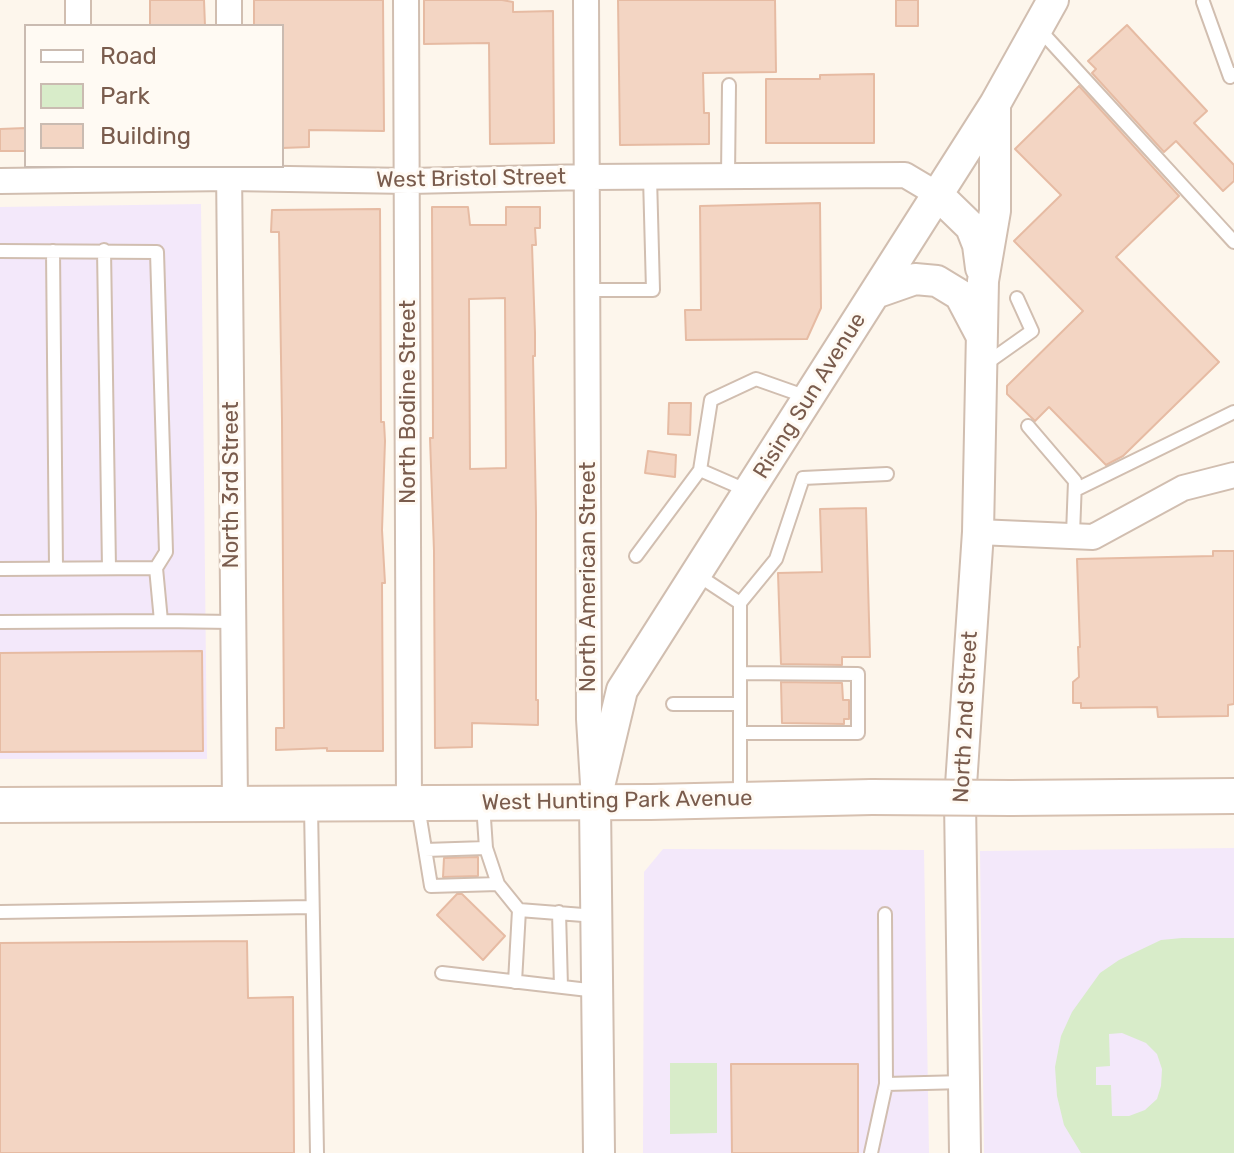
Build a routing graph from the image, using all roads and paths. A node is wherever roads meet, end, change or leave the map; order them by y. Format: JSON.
{"nodes":[{"id":1,"x":78,"y":0,"type":"edge"},
{"id":2,"x":229,"y":0,"type":"edge"},
{"id":3,"x":406,"y":0,"type":"edge"},
{"id":4,"x":586,"y":0,"type":"edge"},
{"id":5,"x":1053,"y":0,"type":"edge"},
{"id":6,"x":1204,"y":1,"type":"edge"},
{"id":7,"x":78,"y":24,"type":"edge"},
{"id":8,"x":229,"y":24,"type":"edge"},
{"id":9,"x":1037,"y":28,"type":"junction"},
{"id":10,"x":1233,"y":77,"type":"edge"},
{"id":11,"x":729,"y":85,"type":"dead end"},
{"id":12,"x":995,"y":104,"type":"junction"},
{"id":13,"x":229,"y":172,"type":"edge"},
{"id":14,"x":80,"y":174,"type":"edge"},
{"id":15,"x":728,"y":176,"type":"junction"},
{"id":16,"x":589,"y":177,"type":"junction"},
{"id":17,"x":650,"y":177,"type":"junction"},
{"id":18,"x":0,"y":181,"type":"edge"},
{"id":19,"x":409,"y":181,"type":"junction"},
{"id":20,"x":937,"y":194,"type":"junction"},
{"id":21,"x":1234,"y":242,"type":"edge"},
{"id":22,"x":104,"y":250,"type":"junction"},
{"id":23,"x":0,"y":251,"type":"edge"},
{"id":24,"x":53,"y":251,"type":"junction"},
{"id":25,"x":983,"y":281,"type":"junction"},
{"id":26,"x":589,"y":290,"type":"junction"},
{"id":27,"x":875,"y":293,"type":"junction"},
{"id":28,"x":1017,"y":298,"type":"dead end"},
{"id":29,"x":981,"y":336,"type":"junction"},
{"id":30,"x":982,"y":367,"type":"junction"},
{"id":31,"x":810,"y":398,"type":"junction"},
{"id":32,"x":1234,"y":412,"type":"edge"},
{"id":33,"x":1028,"y":426,"type":"dead end"},
{"id":34,"x":700,"y":470,"type":"junction"},
{"id":35,"x":887,"y":474,"type":"dead end"},
{"id":36,"x":1234,"y":475,"type":"edge"},
{"id":37,"x":1075,"y":490,"type":"junction"},
{"id":38,"x":749,"y":492,"type":"junction"},
{"id":39,"x":978,"y":532,"type":"junction"},
{"id":40,"x":1073,"y":534,"type":"junction"},
{"id":41,"x":636,"y":556,"type":"dead end"},
{"id":42,"x":56,"y":568,"type":"junction"},
{"id":43,"x":109,"y":568,"type":"junction"},
{"id":44,"x":156,"y":568,"type":"junction"},
{"id":45,"x":0,"y":569,"type":"edge"},
{"id":46,"x":696,"y":574,"type":"junction"},
{"id":47,"x":740,"y":603,"type":"junction"},
{"id":48,"x":161,"y":621,"type":"junction"},
{"id":49,"x":0,"y":622,"type":"edge"},
{"id":50,"x":233,"y":622,"type":"junction"},
{"id":51,"x":740,"y":673,"type":"junction"},
{"id":52,"x":673,"y":704,"type":"dead end"},
{"id":53,"x":740,"y":704,"type":"junction"},
{"id":54,"x":740,"y":733,"type":"junction"},
{"id":55,"x":1234,"y":796,"type":"edge"},
{"id":56,"x":740,"y":799,"type":"junction"},
{"id":57,"x":413,"y":803,"type":"junction"},
{"id":58,"x":483,"y":803,"type":"junction"},
{"id":59,"x":595,"y":803,"type":"junction"},
{"id":60,"x":235,"y":804,"type":"junction"},
{"id":61,"x":311,"y":804,"type":"junction"},
{"id":62,"x":0,"y":805,"type":"edge"},
{"id":63,"x":486,"y":848,"type":"junction"},
{"id":64,"x":425,"y":850,"type":"junction"},
{"id":65,"x":498,"y":884,"type":"junction"},
{"id":66,"x":312,"y":907,"type":"junction"},
{"id":67,"x":519,"y":910,"type":"junction"},
{"id":68,"x":0,"y":912,"type":"edge"},
{"id":69,"x":559,"y":912,"type":"junction"},
{"id":70,"x":885,"y":914,"type":"dead end"},
{"id":71,"x":596,"y":916,"type":"junction"},
{"id":72,"x":442,"y":973,"type":"dead end"},
{"id":73,"x":515,"y":982,"type":"junction"},
{"id":74,"x":561,"y":987,"type":"junction"},
{"id":75,"x":597,"y":991,"type":"junction"},
{"id":76,"x":964,"y":1082,"type":"junction"},
{"id":77,"x":886,"y":1084,"type":"junction"},
{"id":78,"x":317,"y":1153,"type":"edge"},
{"id":79,"x":599,"y":1153,"type":"edge"},
{"id":80,"x":871,"y":1153,"type":"edge"},
{"id":81,"x":965,"y":1153,"type":"edge"}],
"edges":[{"from":1,"to":7,"type":"street"},
{"from":2,"to":8,"type":"street"},
{"from":3,"to":19,"type":"street","name":"North Bodine Street"},
{"from":4,"to":16,"type":"street","name":"North American Street"},
{"from":5,"to":9,"type":"street","name":"Rising Sun Avenue"},
{"from":6,"to":10,"type":"lane"},
{"from":9,"to":12,"type":"street","name":"Rising Sun Avenue"},
{"from":9,"to":21,"type":"lane"},
{"from":11,"to":15,"type":"lane"},
{"from":12,"to":20,"type":"street","name":"Rising Sun Avenue"},
{"from":12,"to":25,"type":"street","name":"North 2nd Street"},
{"from":13,"to":14,"type":"street","name":"West Bristol Street"},
{"from":13,"to":19,"type":"street","name":"West Bristol Street"},
{"from":13,"to":50,"type":"street","name":"North 3rd Street"},
{"from":14,"to":18,"type":"street","name":"West Bristol Street"},
{"from":15,"to":17,"type":"street","name":"West Bristol Street"},
{"from":15,"to":20,"type":"street","name":"West Bristol Street"},
{"from":16,"to":17,"type":"street","name":"West Bristol Street"},
{"from":16,"to":19,"type":"street","name":"West Bristol Street"},
{"from":16,"to":26,"type":"street","name":"North American Street"},
{"from":17,"to":26,"type":"lane"},
{"from":19,"to":57,"type":"street","name":"North Bodine Street"},
{"from":20,"to":25,"type":"street","name":"North 2nd Street"},
{"from":20,"to":27,"type":"street","name":"Rising Sun Avenue"},
{"from":22,"to":24,"type":"lane"},
{"from":22,"to":43,"type":"lane"},
{"from":22,"to":44,"type":"lane"},
{"from":23,"to":24,"type":"lane"},
{"from":24,"to":42,"type":"lane"},
{"from":25,"to":29,"type":"street","name":"North 2nd Street"},
{"from":26,"to":59,"type":"street","name":"North American Street"},
{"from":27,"to":29,"type":"street"},
{"from":27,"to":31,"type":"street","name":"Rising Sun Avenue"},
{"from":28,"to":30,"type":"lane"},
{"from":29,"to":30,"type":"street","name":"North 2nd Street"},
{"from":30,"to":39,"type":"street","name":"North 2nd Street"},
{"from":31,"to":34,"type":"lane"},
{"from":31,"to":38,"type":"street","name":"Rising Sun Avenue"},
{"from":32,"to":37,"type":"lane"},
{"from":33,"to":37,"type":"lane"},
{"from":34,"to":38,"type":"lane"},
{"from":34,"to":41,"type":"lane"},
{"from":35,"to":47,"type":"lane"},
{"from":36,"to":40,"type":"street"},
{"from":37,"to":40,"type":"lane"},
{"from":38,"to":46,"type":"street","name":"Rising Sun Avenue"},
{"from":39,"to":40,"type":"street"},
{"from":39,"to":76,"type":"street","name":"North 2nd Street"},
{"from":42,"to":43,"type":"lane"},
{"from":42,"to":45,"type":"lane"},
{"from":43,"to":44,"type":"lane"},
{"from":44,"to":48,"type":"lane"},
{"from":46,"to":47,"type":"lane"},
{"from":46,"to":59,"type":"street","name":"Rising Sun Avenue"},
{"from":47,"to":51,"type":"lane"},
{"from":48,"to":49,"type":"lane"},
{"from":48,"to":50,"type":"lane"},
{"from":50,"to":60,"type":"street","name":"North 3rd Street"},
{"from":51,"to":53,"type":"lane"},
{"from":51,"to":54,"type":"lane"},
{"from":52,"to":53,"type":"lane"},
{"from":53,"to":54,"type":"lane"},
{"from":54,"to":56,"type":"lane"},
{"from":55,"to":56,"type":"main road","name":"West Hunting Park Avenue","bridge":true},
{"from":56,"to":59,"type":"main road","name":"West Hunting Park Avenue"},
{"from":57,"to":58,"type":"main road","name":"West Hunting Park Avenue"},
{"from":57,"to":61,"type":"main road","name":"West Hunting Park Avenue"},
{"from":57,"to":64,"type":"lane"},
{"from":58,"to":59,"type":"main road","name":"West Hunting Park Avenue"},
{"from":58,"to":63,"type":"lane"},
{"from":59,"to":71,"type":"street","name":"North American Street"},
{"from":60,"to":61,"type":"main road","name":"West Hunting Park Avenue"},
{"from":60,"to":62,"type":"main road","name":"West Hunting Park Avenue"},
{"from":61,"to":66,"type":"lane"},
{"from":63,"to":64,"type":"lane"},
{"from":63,"to":65,"type":"lane"},
{"from":64,"to":65,"type":"lane"},
{"from":65,"to":67,"type":"lane"},
{"from":66,"to":68,"type":"lane"},
{"from":66,"to":78,"type":"lane"},
{"from":67,"to":69,"type":"lane"},
{"from":67,"to":73,"type":"lane"},
{"from":69,"to":71,"type":"lane"},
{"from":69,"to":74,"type":"lane"},
{"from":70,"to":77,"type":"lane"},
{"from":71,"to":75,"type":"street","name":"North American Street"},
{"from":72,"to":73,"type":"lane"},
{"from":73,"to":74,"type":"lane"},
{"from":74,"to":75,"type":"lane"},
{"from":75,"to":79,"type":"street","name":"North American Street"},
{"from":76,"to":77,"type":"lane"},
{"from":76,"to":81,"type":"street","name":"North 2nd Street"},
{"from":77,"to":80,"type":"lane"}]}
